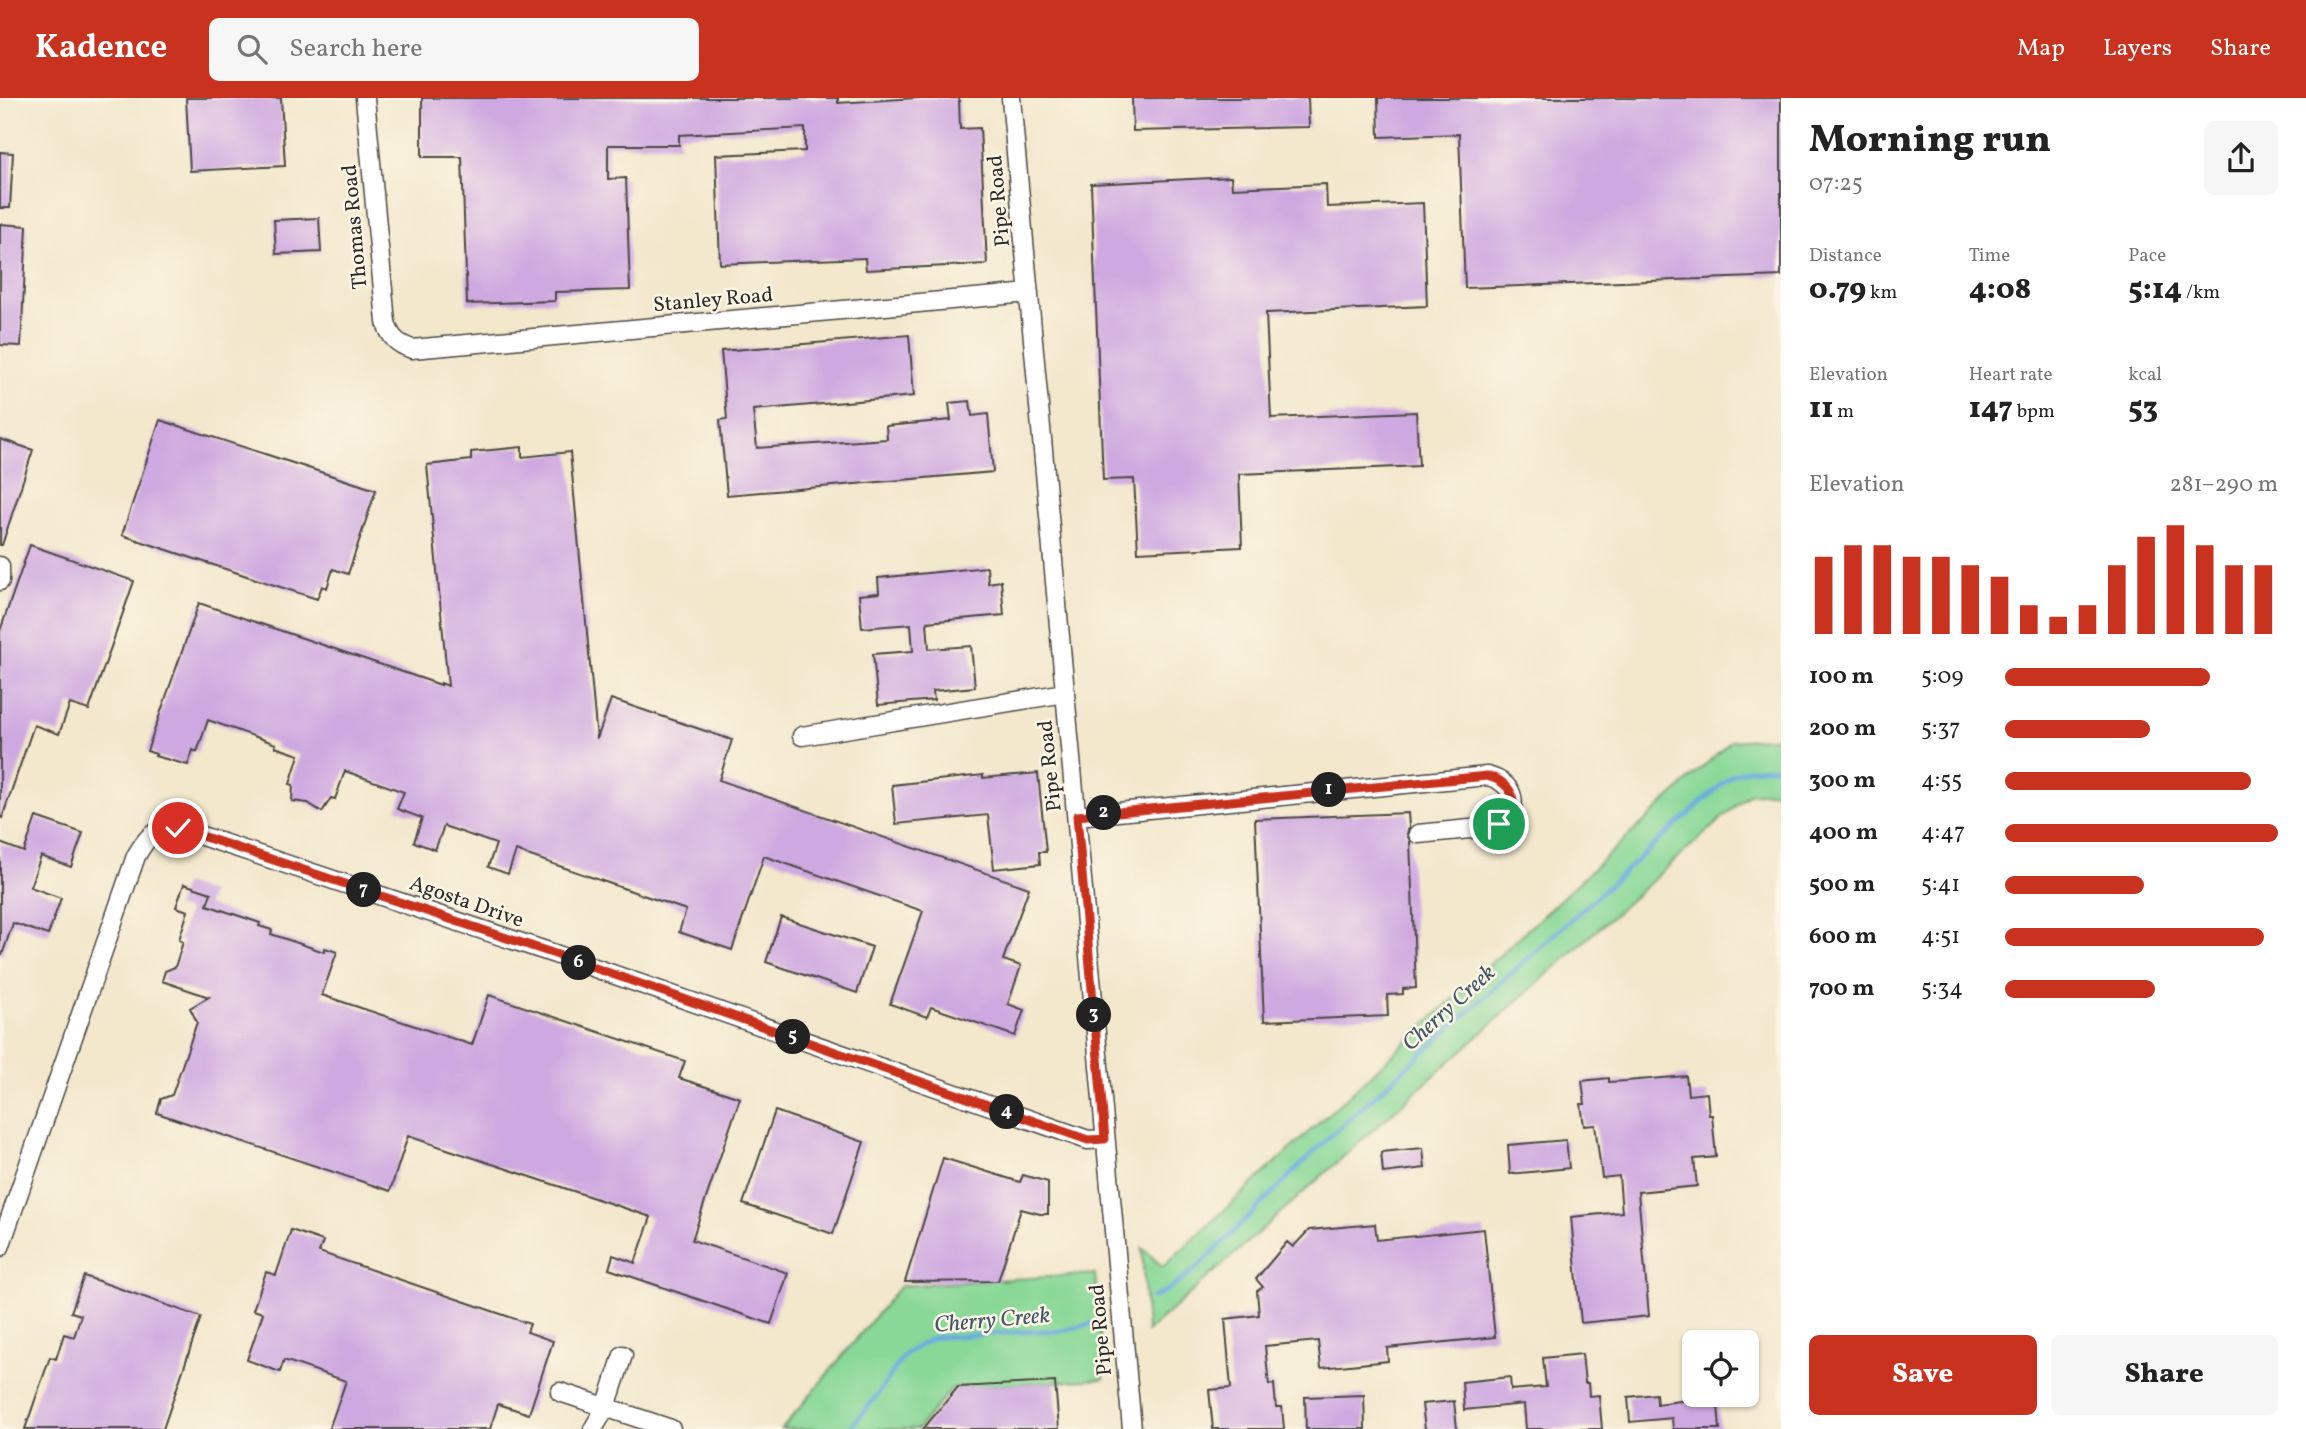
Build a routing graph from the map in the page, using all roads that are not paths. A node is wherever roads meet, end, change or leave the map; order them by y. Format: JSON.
{"nodes":[{"id":1,"x":365,"y":98,"type":"edge"},
{"id":2,"x":1011,"y":98,"type":"edge"},
{"id":3,"x":1029,"y":293,"type":"junction"},
{"id":4,"x":402,"y":346,"type":"joint"},
{"id":5,"x":0,"y":566,"type":"edge"},
{"id":6,"x":0,"y":580,"type":"edge"},
{"id":7,"x":1065,"y":694,"type":"junction"},
{"id":8,"x":802,"y":736,"type":"dead end"},
{"id":9,"x":1077,"y":816,"type":"junction"},
{"id":10,"x":1418,"y":834,"type":"dead end"},
{"id":11,"x":1105,"y":1139,"type":"junction"},
{"id":12,"x":0,"y":1247,"type":"edge"},
{"id":13,"x":623,"y":1355,"type":"dead end"},
{"id":14,"x":560,"y":1392,"type":"dead end"},
{"id":15,"x":606,"y":1407,"type":"junction"},
{"id":16,"x":593,"y":1429,"type":"edge"},
{"id":17,"x":671,"y":1429,"type":"edge"},
{"id":18,"x":1132,"y":1429,"type":"edge"}],
"edges":[{"from":1,"to":4,"type":"street","name":"Thomas Road"},
{"from":2,"to":3,"type":"street","name":"Pipe Road"},
{"from":3,"to":4,"type":"street","name":"Stanley Road"},
{"from":3,"to":7,"type":"street","name":"Pipe Road"},
{"from":5,"to":6,"type":"street"},
{"from":7,"to":8,"type":"street"},
{"from":7,"to":9,"type":"street","name":"Pipe Road"},
{"from":9,"to":10,"type":"street"},
{"from":9,"to":11,"type":"street","name":"Pipe Road"},
{"from":11,"to":12,"type":"street","name":"Agosta Drive"},
{"from":11,"to":18,"type":"street","name":"Pipe Road"},
{"from":13,"to":15,"type":"street"},
{"from":14,"to":15,"type":"street"},
{"from":15,"to":16,"type":"street"},
{"from":15,"to":17,"type":"street"}]}
